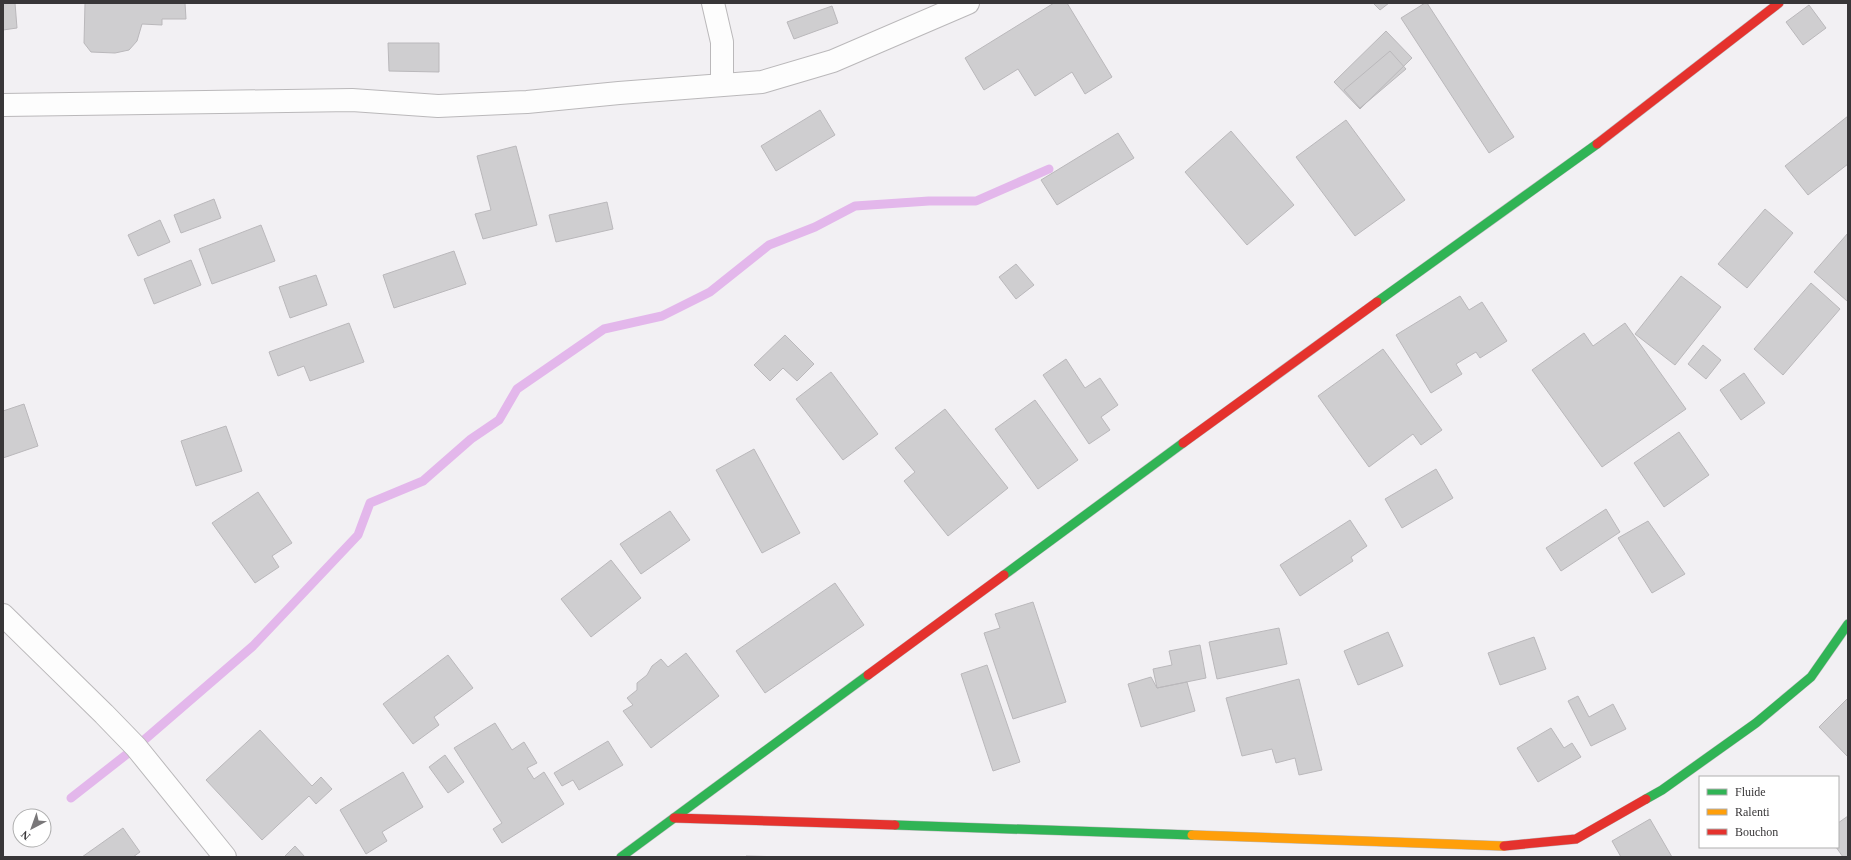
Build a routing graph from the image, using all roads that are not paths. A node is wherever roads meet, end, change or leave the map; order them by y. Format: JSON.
{"nodes":[{"id":1,"x":713,"y":3,"type":"edge"},
{"id":2,"x":968,"y":3,"type":"edge"},
{"id":3,"x":1779,"y":3,"type":"edge"},
{"id":4,"x":722,"y":85,"type":"junction"},
{"id":5,"x":3,"y":105,"type":"edge"},
{"id":6,"x":3,"y":615,"type":"edge"},
{"id":7,"x":1848,"y":624,"type":"edge"},
{"id":8,"x":674,"y":818,"type":"junction"},
{"id":9,"x":225,"y":857,"type":"edge"},
{"id":10,"x":621,"y":857,"type":"edge"}],
"edges":[{"from":1,"to":4,"type":"street"},
{"from":2,"to":4,"type":"street"},
{"from":3,"to":8,"type":"street"},
{"from":4,"to":5,"type":"street"},
{"from":6,"to":9,"type":"street"},
{"from":7,"to":8,"type":"street"},
{"from":8,"to":10,"type":"street"}]}
